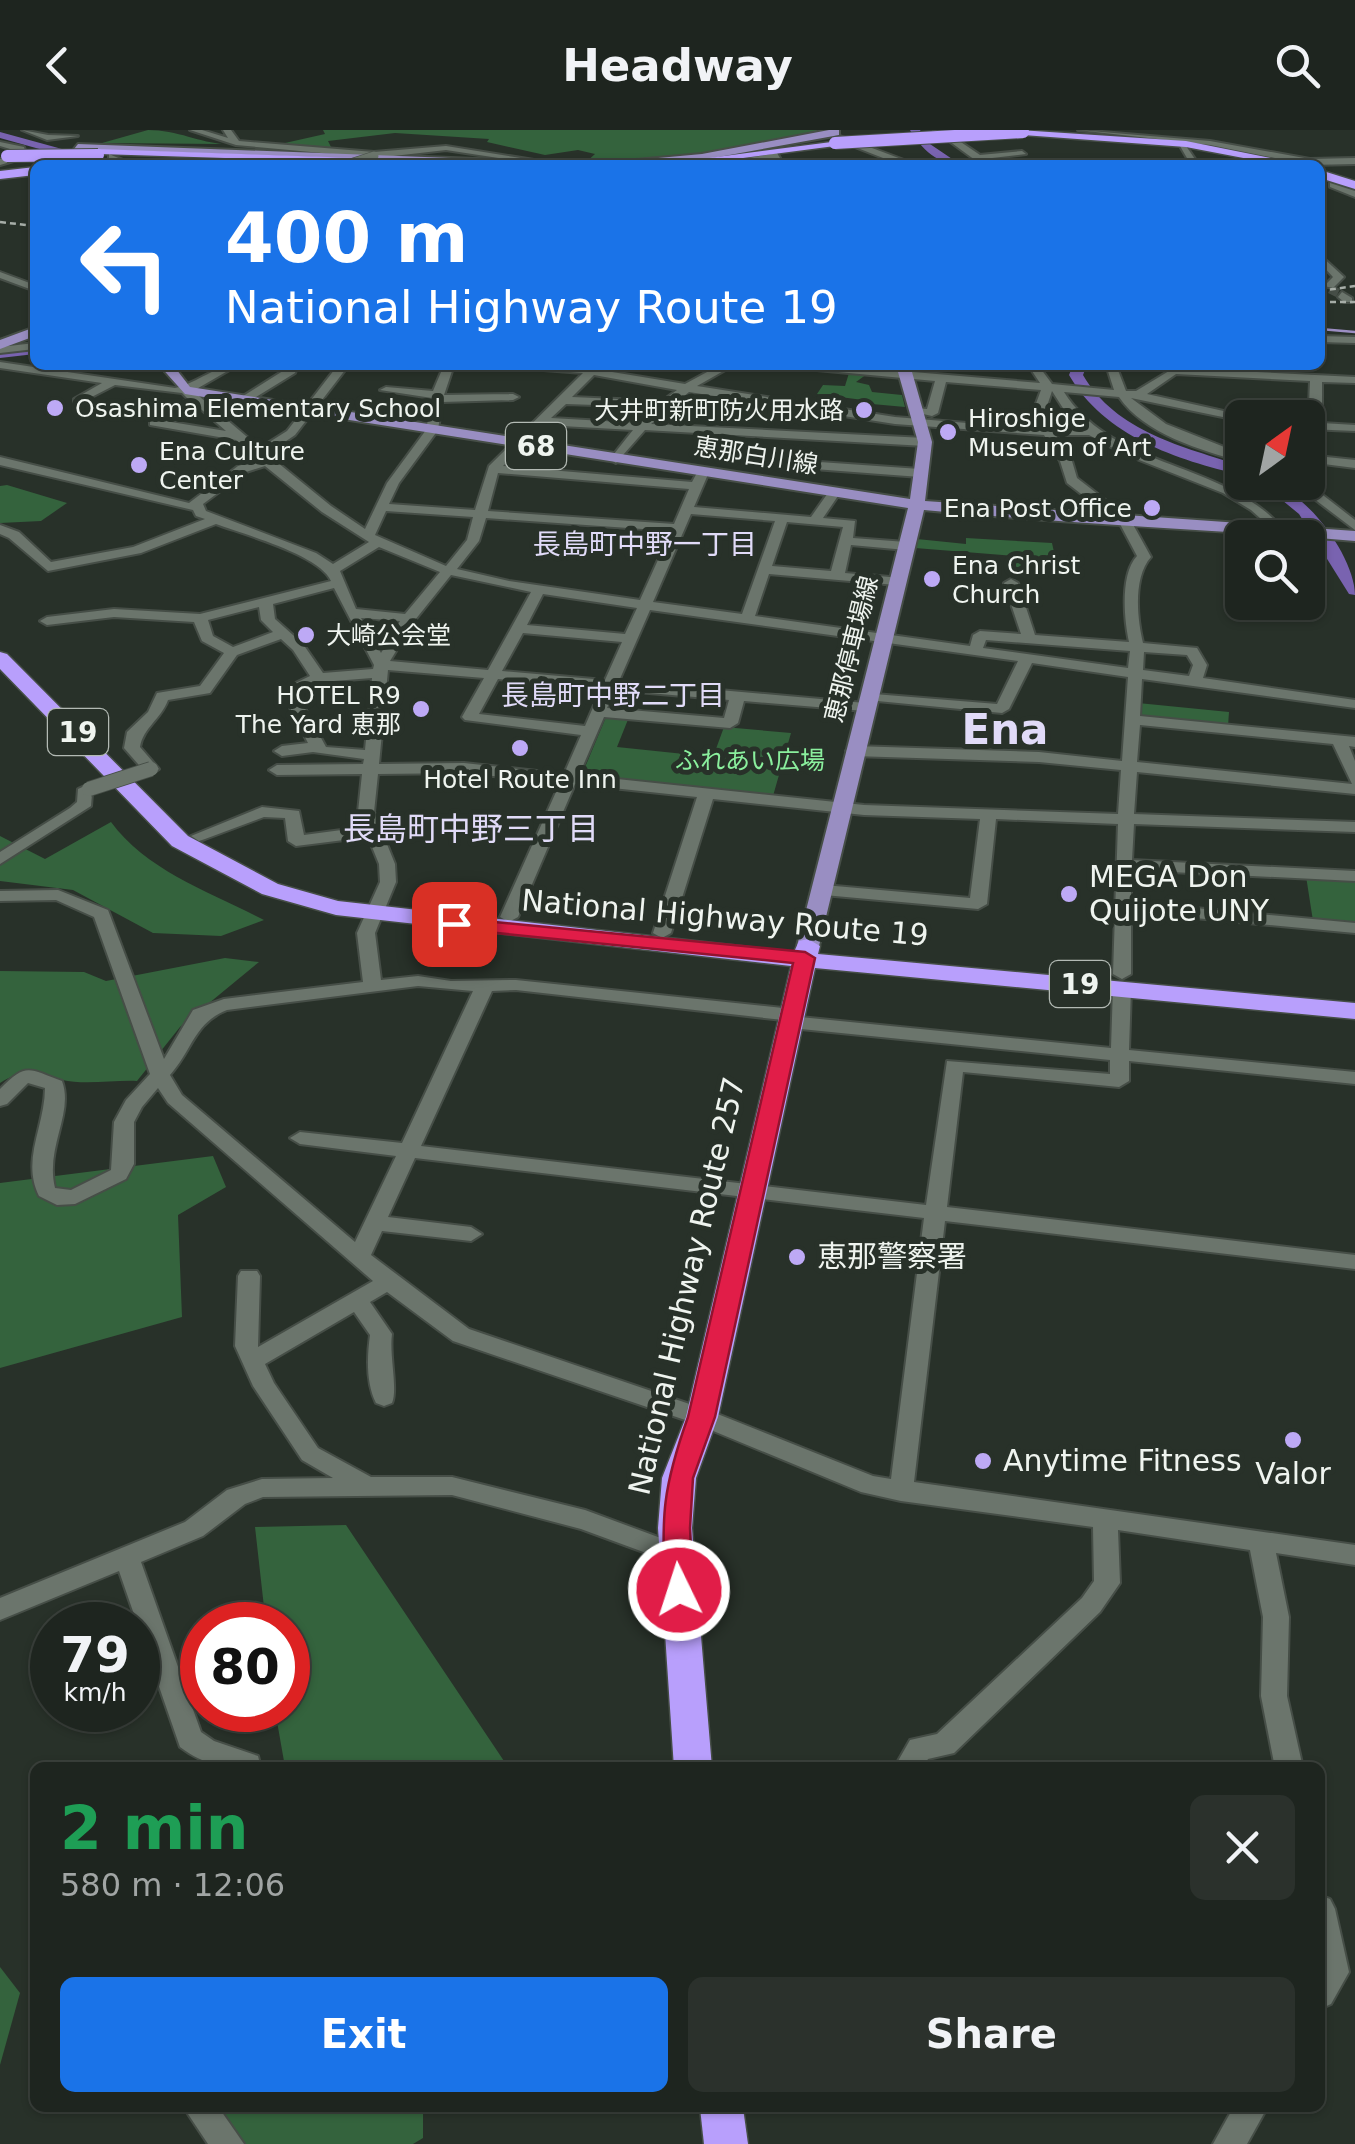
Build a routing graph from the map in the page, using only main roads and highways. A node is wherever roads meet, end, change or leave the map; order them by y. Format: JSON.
{"nodes":[{"id":1,"x":1023,"y":133,"type":"edge"},
{"id":2,"x":832,"y":136,"type":"edge"},
{"id":3,"x":77,"y":149,"type":"edge"},
{"id":4,"x":106,"y":152,"type":"junction"},
{"id":5,"x":3,"y":153,"type":"edge"},
{"id":6,"x":130,"y":160,"type":"edge"},
{"id":7,"x":315,"y":160,"type":"edge"},
{"id":8,"x":468,"y":160,"type":"edge"},
{"id":9,"x":675,"y":160,"type":"edge"},
{"id":10,"x":691,"y":160,"type":"edge"},
{"id":11,"x":717,"y":160,"type":"edge"},
{"id":12,"x":1255,"y":160,"type":"edge"},
{"id":13,"x":1271,"y":160,"type":"edge"},
{"id":14,"x":30,"y":171,"type":"edge"},
{"id":15,"x":0,"y":174,"type":"edge"},
{"id":16,"x":1325,"y":174,"type":"edge"},
{"id":17,"x":1355,"y":183,"type":"edge"},
{"id":18,"x":30,"y":333,"type":"edge"},
{"id":19,"x":0,"y":347,"type":"edge"},
{"id":20,"x":170,"y":370,"type":"edge"},
{"id":21,"x":905,"y":371,"type":"edge"},
{"id":22,"x":918,"y":505,"type":"junction"},
{"id":23,"x":1355,"y":536,"type":"edge"},
{"id":24,"x":0,"y":654,"type":"edge"},
{"id":25,"x":377,"y":909,"type":"junction"},
{"id":26,"x":806,"y":952,"type":"junction"},
{"id":27,"x":1122,"y":981,"type":"junction"},
{"id":28,"x":1355,"y":995,"type":"edge"},
{"id":29,"x":1355,"y":1012,"type":"edge"},
{"id":30,"x":693,"y":1762,"type":"edge"},
{"id":31,"x":722,"y":2112,"type":"edge"},
{"id":32,"x":726,"y":2144,"type":"edge"}],
"edges":[{"from":1,"to":2,"type":"highway","bridge":true},
{"from":1,"to":12,"type":"highway"},
{"from":1,"to":13,"type":"highway"},
{"from":2,"to":9,"type":"main road"},
{"from":2,"to":10,"type":"highway"},
{"from":2,"to":11,"type":"highway"},
{"from":3,"to":4,"type":"main road"},
{"from":4,"to":5,"type":"highway","bridge":true},
{"from":4,"to":6,"type":"highway"},
{"from":4,"to":7,"type":"highway"},
{"from":4,"to":8,"type":"main road"},
{"from":14,"to":15,"type":"highway"},
{"from":16,"to":17,"type":"highway"},
{"from":18,"to":19,"type":"main road"},
{"from":20,"to":22,"type":"main road","name":"恵那白川線","number":"68"},
{"from":21,"to":22,"type":"main road","name":"恵那停車場線"},
{"from":22,"to":23,"type":"main road","name":"恵那白川線","number":"68"},
{"from":22,"to":26,"type":"main road","name":"恵那停車場線"},
{"from":24,"to":25,"type":"highway","name":"National Highway Route 19","number":"19"},
{"from":24,"to":25,"type":"highway","name":"National Highway Route 19","number":"19"},
{"from":25,"to":26,"type":"highway","name":"National Highway Route 19","number":"19"},
{"from":25,"to":26,"type":"highway","name":"National Highway Route 19","number":"19"},
{"from":26,"to":27,"type":"highway","name":"National Highway Route 19","number":"19"},
{"from":26,"to":30,"type":"highway","name":"National Highway Route 257"},
{"from":27,"to":28,"type":"highway","name":"National Highway Route 19","number":"19"},
{"from":27,"to":29,"type":"highway","name":"National Highway Route 19","number":"19"},
{"from":31,"to":32,"type":"highway"}]}
